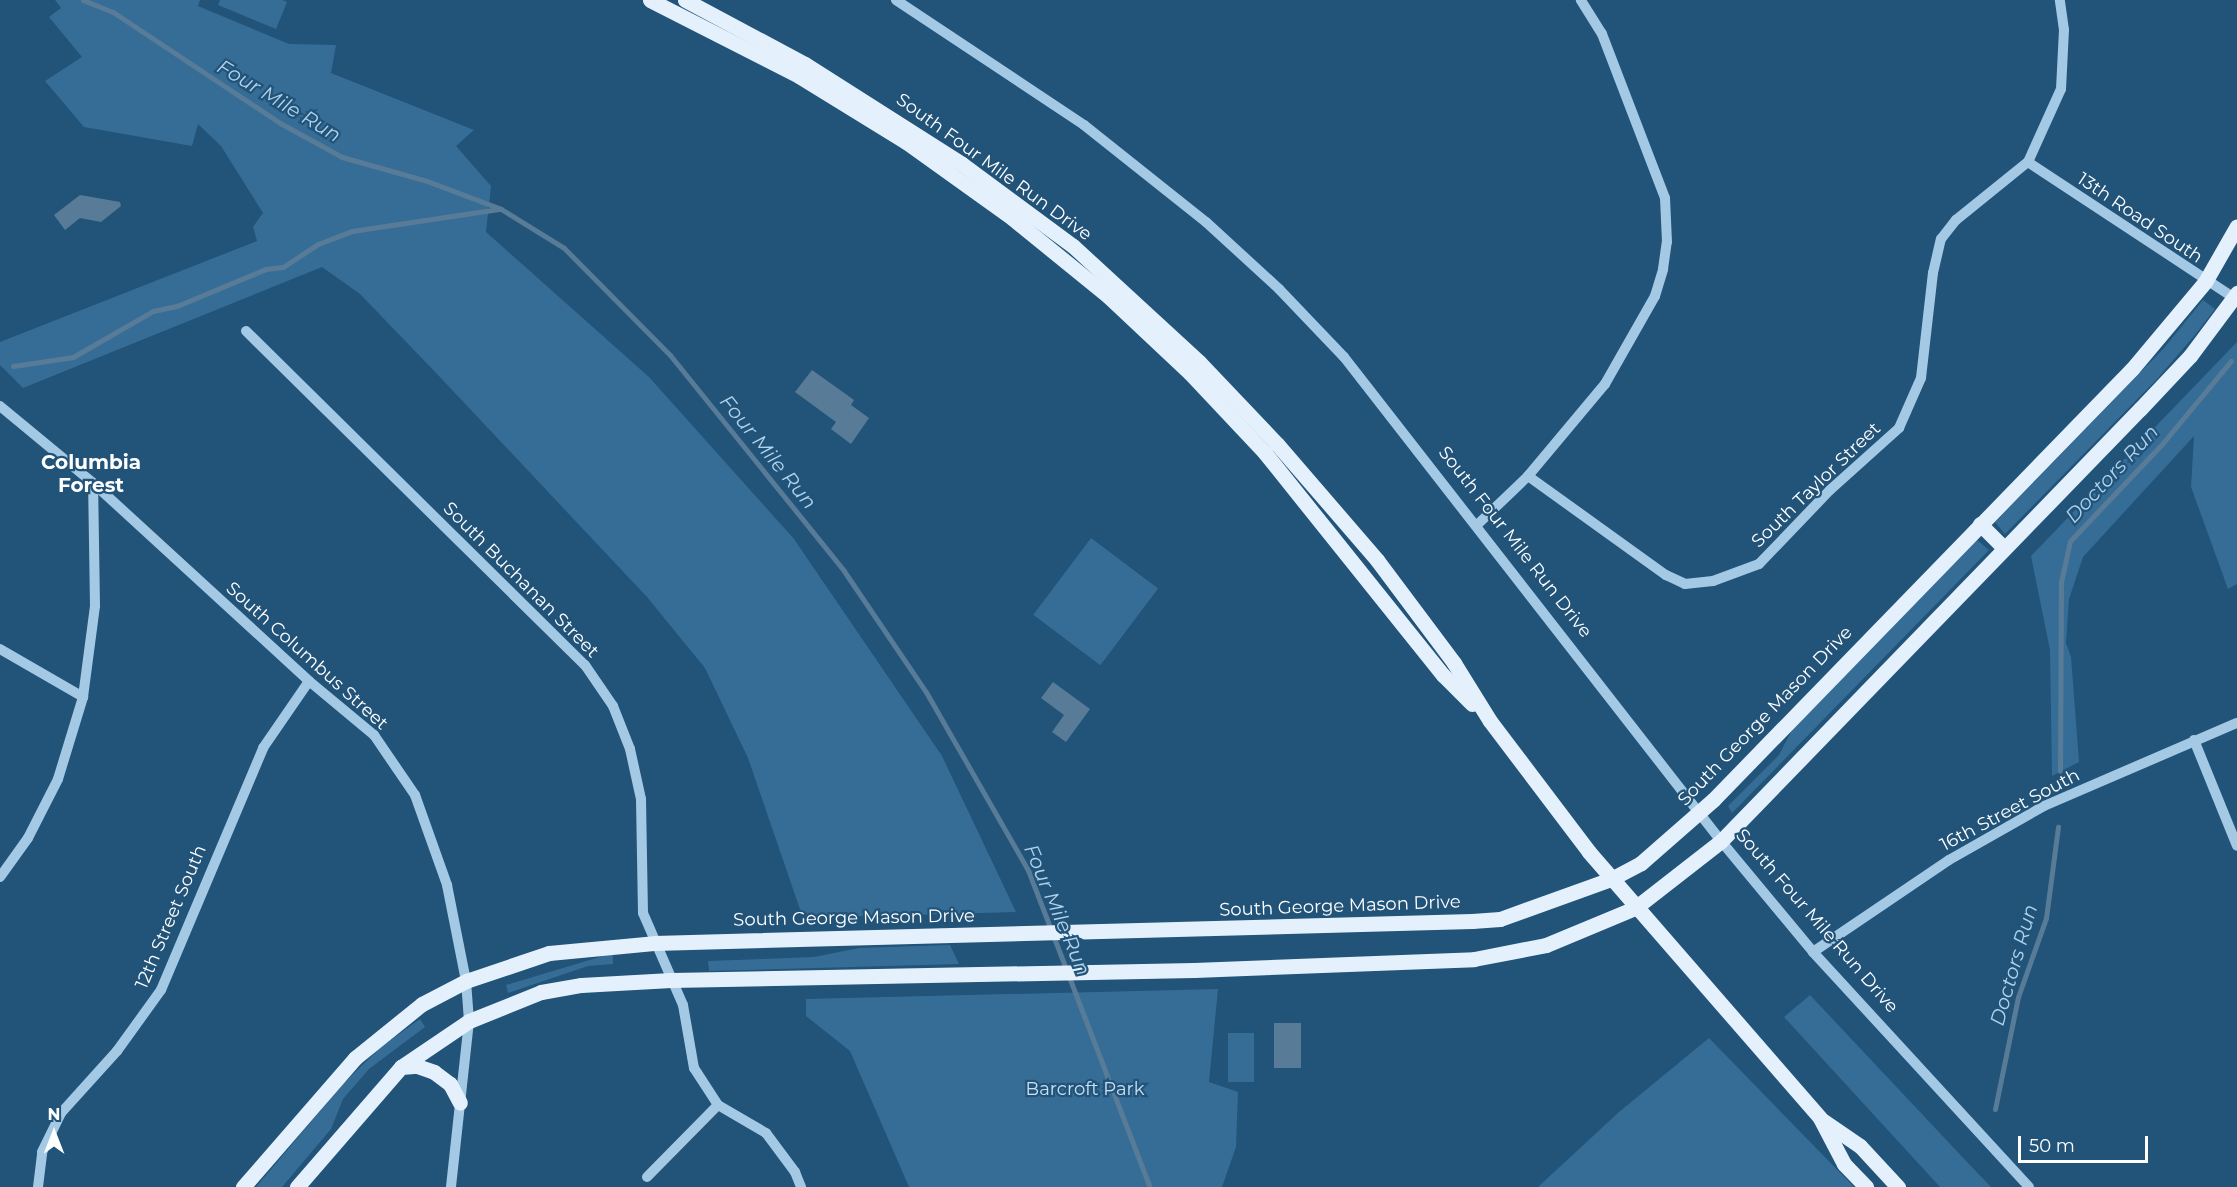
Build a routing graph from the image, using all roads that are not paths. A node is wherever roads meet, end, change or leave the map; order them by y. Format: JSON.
{"nodes":[{"id":1,"x":650,"y":0,"type":"edge"},
{"id":2,"x":685,"y":0,"type":"edge"},
{"id":3,"x":896,"y":0,"type":"edge"},
{"id":4,"x":1581,"y":0,"type":"edge"},
{"id":5,"x":2060,"y":0,"type":"edge"},
{"id":6,"x":2028,"y":162,"type":"junction"},
{"id":7,"x":2237,"y":226,"type":"edge"},
{"id":8,"x":2205,"y":282,"type":"junction"},
{"id":9,"x":2236,"y":296,"type":"edge"},
{"id":10,"x":246,"y":331,"type":"dead end"},
{"id":11,"x":0,"y":406,"type":"edge"},
{"id":12,"x":1528,"y":476,"type":"junction"},
{"id":13,"x":93,"y":483,"type":"junction"},
{"id":14,"x":1478,"y":524,"type":"junction"},
{"id":15,"x":1980,"y":524,"type":"junction"},
{"id":16,"x":2004,"y":548,"type":"junction"},
{"id":17,"x":0,"y":649,"type":"edge"},
{"id":18,"x":309,"y":681,"type":"junction"},
{"id":19,"x":83,"y":697,"type":"junction"},
{"id":20,"x":1490,"y":721,"type":"junction"},
{"id":21,"x":2237,"y":723,"type":"edge"},
{"id":22,"x":2194,"y":740,"type":"junction"},
{"id":23,"x":1699,"y":813,"type":"junction"},
{"id":24,"x":1721,"y":841,"type":"junction"},
{"id":25,"x":2237,"y":846,"type":"edge"},
{"id":26,"x":0,"y":877,"type":"edge"},
{"id":27,"x":1611,"y":879,"type":"junction"},
{"id":28,"x":1635,"y":908,"type":"junction"},
{"id":29,"x":654,"y":943,"type":"junction"},
{"id":30,"x":1813,"y":952,"type":"junction"},
{"id":31,"x":671,"y":980,"type":"junction"},
{"id":32,"x":466,"y":981,"type":"junction"},
{"id":33,"x":469,"y":1021,"type":"junction"},
{"id":34,"x":401,"y":1067,"type":"junction"},
{"id":35,"x":460,"y":1103,"type":"junction"},
{"id":36,"x":718,"y":1105,"type":"junction"},
{"id":37,"x":1820,"y":1118,"type":"junction"},
{"id":38,"x":647,"y":1177,"type":"dead end"},
{"id":39,"x":39,"y":1187,"type":"edge"},
{"id":40,"x":243,"y":1187,"type":"edge"},
{"id":41,"x":297,"y":1187,"type":"edge"},
{"id":42,"x":451,"y":1187,"type":"edge"},
{"id":43,"x":801,"y":1187,"type":"edge"},
{"id":44,"x":1866,"y":1187,"type":"edge"},
{"id":45,"x":1898,"y":1187,"type":"edge"},
{"id":46,"x":2029,"y":1187,"type":"edge"}],
"edges":[{"from":1,"to":20,"type":"main road","name":"South Four Mile Run Drive"},
{"from":2,"to":20,"type":"main road","name":"South Four Mile Run Drive"},
{"from":3,"to":14,"type":"street","name":"South Four Mile Run Drive"},
{"from":4,"to":12,"type":"street"},
{"from":5,"to":6,"type":"street","name":"South Taylor Street"},
{"from":6,"to":8,"type":"street","name":"13th Road South"},
{"from":6,"to":12,"type":"street","name":"South Taylor Street"},
{"from":7,"to":8,"type":"main road","name":"South George Mason Drive"},
{"from":8,"to":9,"type":"street","name":"13th Road South"},
{"from":8,"to":15,"type":"main road","name":"South George Mason Drive"},
{"from":9,"to":16,"type":"main road"},
{"from":10,"to":29,"type":"street","name":"South Buchanan Street"},
{"from":11,"to":13,"type":"street","name":"South Columbus Street"},
{"from":12,"to":14,"type":"street"},
{"from":13,"to":18,"type":"street","name":"South Columbus Street"},
{"from":13,"to":19,"type":"street"},
{"from":14,"to":23,"type":"street","name":"South Four Mile Run Drive"},
{"from":15,"to":16,"type":"main road"},
{"from":15,"to":23,"type":"main road","name":"South George Mason Drive"},
{"from":16,"to":24,"type":"main road"},
{"from":17,"to":19,"type":"street"},
{"from":18,"to":32,"type":"street","name":"South Columbus Street"},
{"from":18,"to":39,"type":"street","name":"12th Street South"},
{"from":19,"to":26,"type":"street"},
{"from":20,"to":27,"type":"main road","name":"South Four Mile Run Drive"},
{"from":21,"to":22,"type":"street","name":"16th Street South"},
{"from":22,"to":25,"type":"street"},
{"from":22,"to":30,"type":"street","name":"16th Street South"},
{"from":23,"to":24,"type":"street","name":"South Four Mile Run Drive"},
{"from":23,"to":27,"type":"main road","name":"South George Mason Drive"},
{"from":24,"to":28,"type":"main road"},
{"from":24,"to":30,"type":"street","name":"South Four Mile Run Drive"},
{"from":27,"to":28,"type":"main road","name":"South Four Mile Run Drive"},
{"from":27,"to":29,"type":"main road","name":"South George Mason Drive"},
{"from":28,"to":31,"type":"main road"},
{"from":28,"to":37,"type":"main road","name":"South Four Mile Run Drive"},
{"from":29,"to":31,"type":"street","name":"South Buchanan Street"},
{"from":29,"to":32,"type":"main road","name":"South George Mason Drive"},
{"from":30,"to":46,"type":"street","name":"South Four Mile Run Drive"},
{"from":31,"to":33,"type":"main road"},
{"from":31,"to":36,"type":"street","name":"South Buchanan Street"},
{"from":32,"to":33,"type":"street","name":"South Columbus Street"},
{"from":32,"to":40,"type":"main road","name":"South George Mason Drive"},
{"from":33,"to":34,"type":"main road"},
{"from":33,"to":35,"type":"street","name":"South Columbus Street"},
{"from":34,"to":35,"type":"main road"},
{"from":34,"to":41,"type":"main road"},
{"from":35,"to":42,"type":"street","name":"South Columbus Street"},
{"from":36,"to":38,"type":"street"},
{"from":36,"to":43,"type":"street","name":"South Buchanan Street"},
{"from":37,"to":44,"type":"main road","name":"South Four Mile Run Drive"},
{"from":37,"to":45,"type":"main road","name":"South Four Mile Run Drive"}]}
